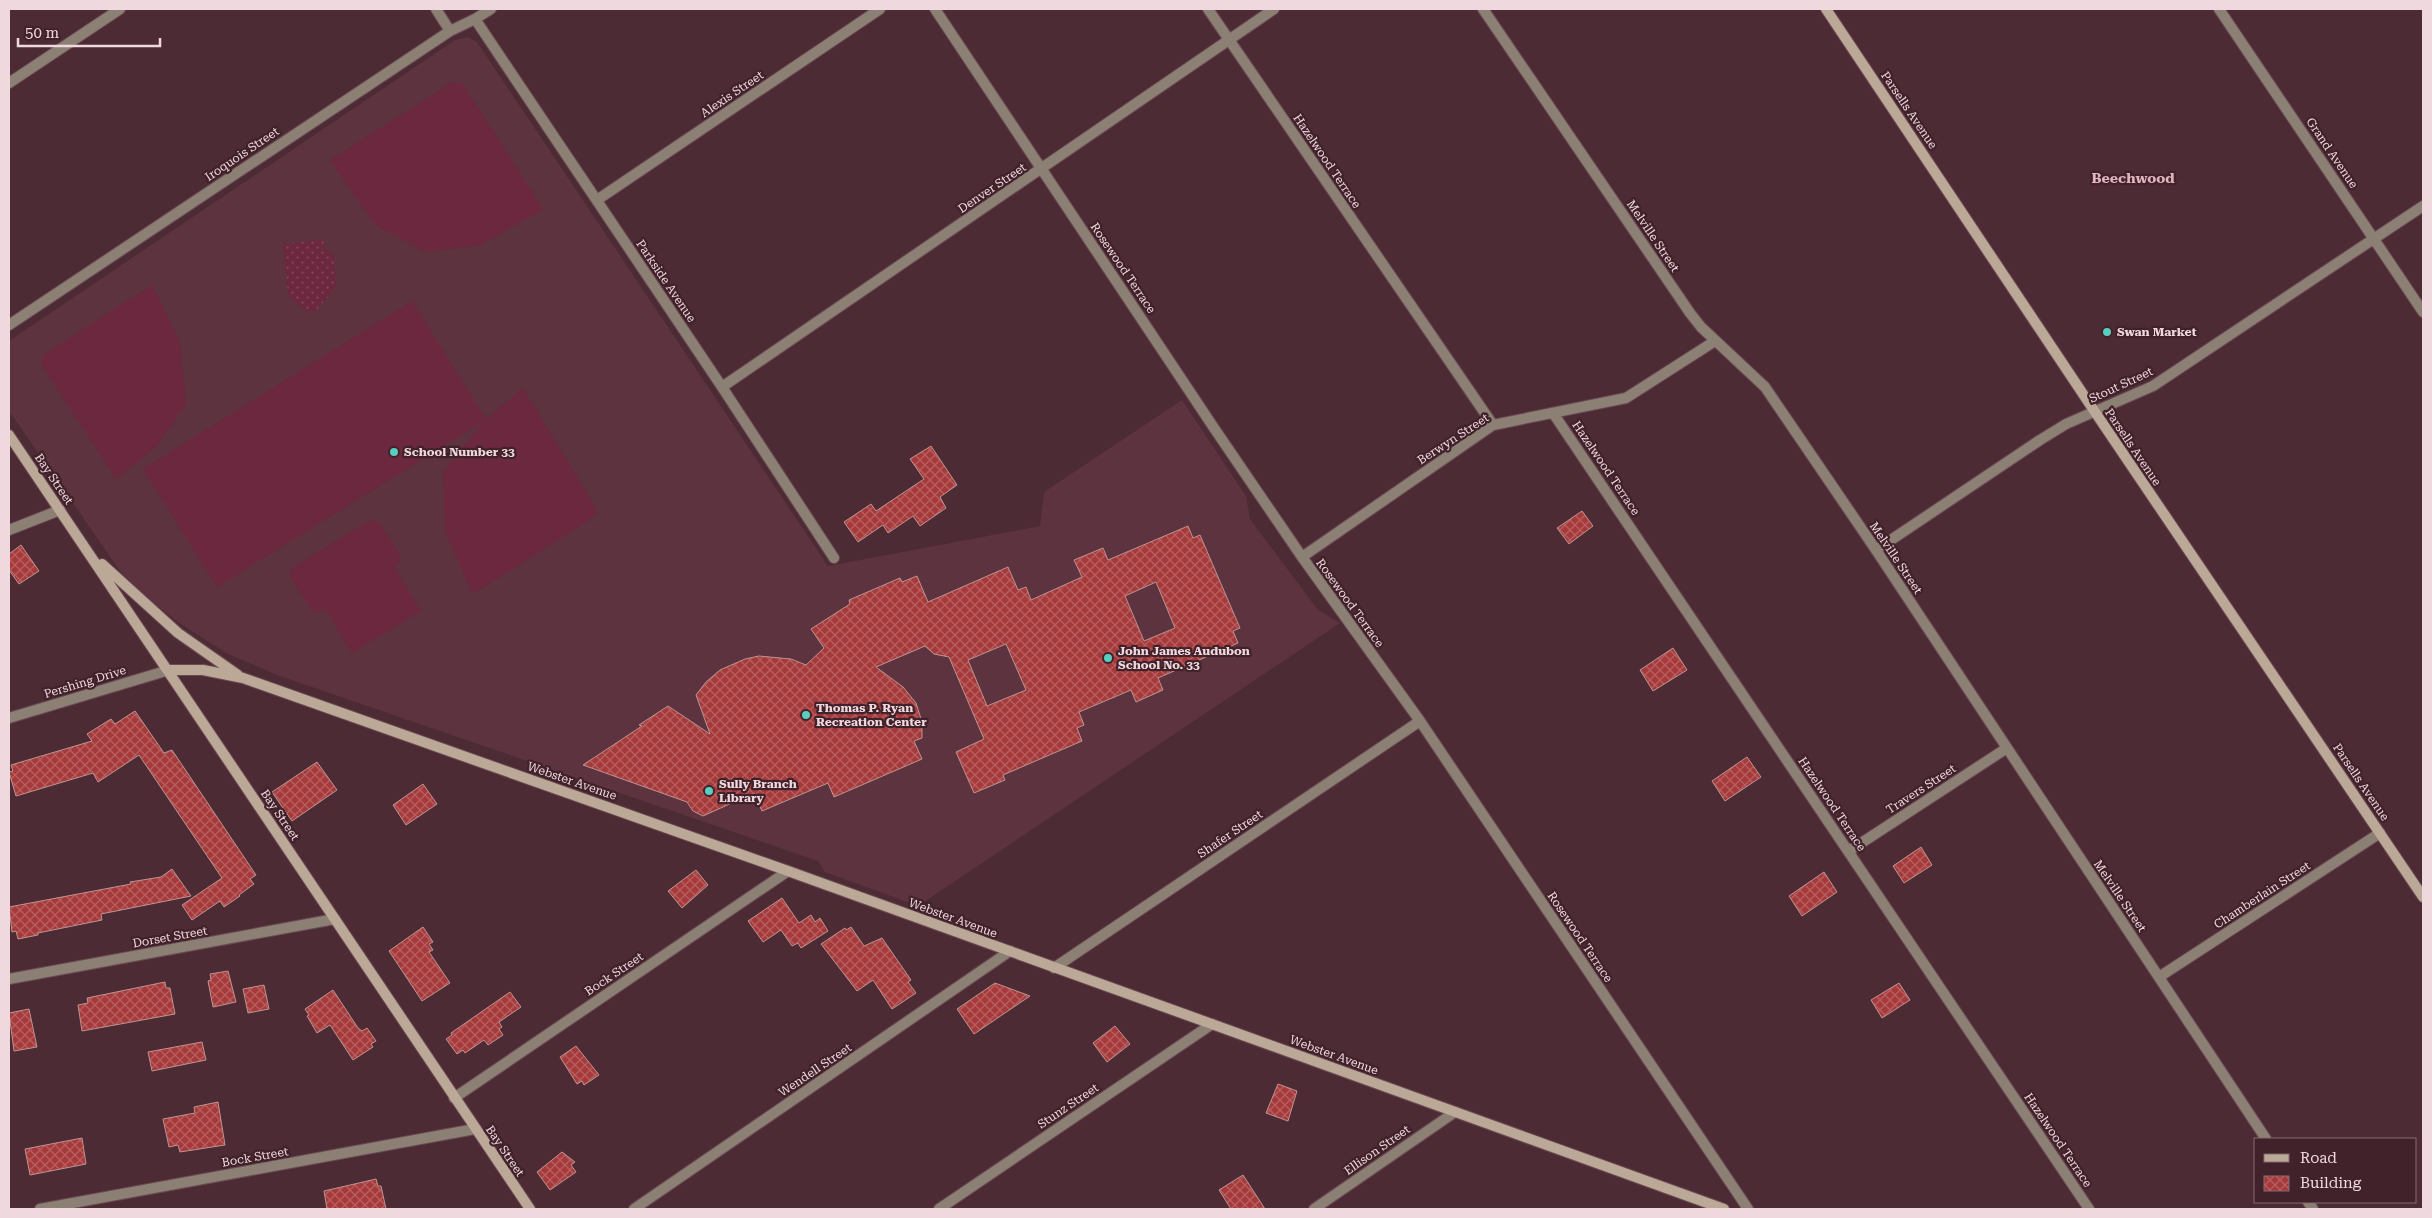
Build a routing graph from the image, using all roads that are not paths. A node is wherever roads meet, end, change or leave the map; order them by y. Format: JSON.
{"nodes":[{"id":1,"x":120,"y":9,"type":"edge"},
{"id":2,"x":436,"y":9,"type":"edge"},
{"id":3,"x":491,"y":9,"type":"edge"},
{"id":4,"x":880,"y":9,"type":"edge"},
{"id":5,"x":935,"y":9,"type":"edge"},
{"id":6,"x":1208,"y":9,"type":"edge"},
{"id":7,"x":1274,"y":9,"type":"edge"},
{"id":8,"x":1483,"y":9,"type":"edge"},
{"id":9,"x":1826,"y":9,"type":"edge"},
{"id":10,"x":2219,"y":9,"type":"edge"},
{"id":11,"x":475,"y":19,"type":"junction"},
{"id":12,"x":450,"y":30,"type":"junction"},
{"id":13,"x":1229,"y":39,"type":"junction"},
{"id":14,"x":9,"y":83,"type":"edge"},
{"id":15,"x":1042,"y":169,"type":"junction"},
{"id":16,"x":597,"y":200,"type":"junction"},
{"id":17,"x":2423,"y":206,"type":"edge"},
{"id":18,"x":2374,"y":239,"type":"junction"},
{"id":19,"x":2423,"y":312,"type":"edge"},
{"id":20,"x":9,"y":325,"type":"edge"},
{"id":21,"x":1715,"y":341,"type":"junction"},
{"id":22,"x":722,"y":387,"type":"junction"},
{"id":23,"x":2094,"y":412,"type":"junction"},
{"id":24,"x":1553,"y":413,"type":"junction"},
{"id":25,"x":1494,"y":425,"type":"junction"},
{"id":26,"x":9,"y":435,"type":"edge"},
{"id":27,"x":60,"y":510,"type":"junction"},
{"id":28,"x":9,"y":530,"type":"edge"},
{"id":29,"x":87,"y":550,"type":"junction"},
{"id":30,"x":1876,"y":550,"type":"junction"},
{"id":31,"x":834,"y":558,"type":"dead end"},
{"id":32,"x":1302,"y":558,"type":"junction"},
{"id":33,"x":169,"y":670,"type":"junction"},
{"id":34,"x":243,"y":678,"type":"junction"},
{"id":35,"x":9,"y":718,"type":"edge"},
{"id":36,"x":1420,"y":721,"type":"junction"},
{"id":37,"x":2007,"y":748,"type":"junction"},
{"id":38,"x":2380,"y":833,"type":"junction"},
{"id":39,"x":1849,"y":851,"type":"junction"},
{"id":40,"x":788,"y":871,"type":"junction"},
{"id":41,"x":2423,"y":897,"type":"edge"},
{"id":42,"x":335,"y":919,"type":"junction"},
{"id":43,"x":1010,"y":952,"type":"junction"},
{"id":44,"x":1054,"y":968,"type":"junction"},
{"id":45,"x":2159,"y":977,"type":"junction"},
{"id":46,"x":9,"y":979,"type":"edge"},
{"id":47,"x":1212,"y":1024,"type":"junction"},
{"id":48,"x":454,"y":1098,"type":"junction"},
{"id":49,"x":1455,"y":1112,"type":"junction"},
{"id":50,"x":475,"y":1129,"type":"junction"},
{"id":51,"x":2265,"y":1138,"type":"edge"},
{"id":52,"x":40,"y":1209,"type":"edge"},
{"id":53,"x":530,"y":1209,"type":"edge"},
{"id":54,"x":634,"y":1209,"type":"edge"},
{"id":55,"x":939,"y":1209,"type":"edge"},
{"id":56,"x":1314,"y":1209,"type":"edge"},
{"id":57,"x":1724,"y":1209,"type":"edge"},
{"id":58,"x":1748,"y":1209,"type":"edge"},
{"id":59,"x":2089,"y":1209,"type":"edge"}],
"edges":[{"from":1,"to":14,"type":"street"},
{"from":2,"to":12,"type":"street"},
{"from":3,"to":11,"type":"street","name":"Iroquois Street"},
{"from":4,"to":16,"type":"street","name":"Alexis Street"},
{"from":5,"to":15,"type":"street","name":"Rosewood Terrace"},
{"from":6,"to":13,"type":"street","name":"Hazelwood Terrace"},
{"from":7,"to":13,"type":"street","name":"Denver Street"},
{"from":8,"to":21,"type":"street","name":"Melville Street"},
{"from":9,"to":23,"type":"street","name":"Parsells Avenue"},
{"from":10,"to":18,"type":"street","name":"Grand Avenue"},
{"from":11,"to":12,"type":"street","name":"Iroquois Street"},
{"from":11,"to":16,"type":"street","name":"Parkside Avenue"},
{"from":12,"to":20,"type":"street","name":"Iroquois Street"},
{"from":13,"to":15,"type":"street","name":"Denver Street"},
{"from":13,"to":25,"type":"street","name":"Hazelwood Terrace"},
{"from":15,"to":22,"type":"street","name":"Denver Street"},
{"from":15,"to":32,"type":"street","name":"Rosewood Terrace"},
{"from":16,"to":22,"type":"street","name":"Parkside Avenue"},
{"from":17,"to":18,"type":"street","name":"Stout Street"},
{"from":18,"to":19,"type":"street","name":"Grand Avenue"},
{"from":18,"to":23,"type":"street","name":"Stout Street"},
{"from":21,"to":24,"type":"street","name":"Berwyn Street"},
{"from":21,"to":30,"type":"street","name":"Melville Street"},
{"from":22,"to":31,"type":"street","name":"Parkside Avenue"},
{"from":23,"to":30,"type":"street","name":"Stout Street"},
{"from":23,"to":38,"type":"street","name":"Parsells Avenue"},
{"from":24,"to":25,"type":"street","name":"Berwyn Street"},
{"from":24,"to":39,"type":"street","name":"Hazelwood Terrace"},
{"from":25,"to":32,"type":"street","name":"Berwyn Street"},
{"from":26,"to":27,"type":"street","name":"Bay Street"},
{"from":27,"to":28,"type":"street"},
{"from":27,"to":29,"type":"street","name":"Bay Street"},
{"from":29,"to":33,"type":"street","name":"Bay Street"},
{"from":29,"to":34,"type":"street"},
{"from":30,"to":37,"type":"street","name":"Melville Street"},
{"from":32,"to":36,"type":"street","name":"Rosewood Terrace"},
{"from":33,"to":34,"type":"street","name":"Webster Avenue"},
{"from":33,"to":35,"type":"street","name":"Pershing Drive"},
{"from":33,"to":42,"type":"street","name":"Bay Street"},
{"from":34,"to":40,"type":"street","name":"Webster Avenue"},
{"from":36,"to":44,"type":"street","name":"Shafer Street"},
{"from":36,"to":58,"type":"street","name":"Rosewood Terrace"},
{"from":37,"to":39,"type":"street","name":"Travers Street"},
{"from":37,"to":45,"type":"street","name":"Melville Street"},
{"from":38,"to":41,"type":"street","name":"Parsells Avenue"},
{"from":38,"to":45,"type":"street","name":"Chamberlain Street"},
{"from":39,"to":59,"type":"street","name":"Hazelwood Terrace"},
{"from":40,"to":43,"type":"street","name":"Webster Avenue"},
{"from":40,"to":48,"type":"street","name":"Bock Street"},
{"from":42,"to":46,"type":"street","name":"Dorset Street"},
{"from":42,"to":48,"type":"street","name":"Bay Street"},
{"from":43,"to":44,"type":"street","name":"Webster Avenue"},
{"from":43,"to":54,"type":"street","name":"Wendell Street"},
{"from":44,"to":47,"type":"street","name":"Webster Avenue"},
{"from":45,"to":51,"type":"street","name":"Melville Street"},
{"from":47,"to":49,"type":"street","name":"Webster Avenue"},
{"from":47,"to":55,"type":"street","name":"Stunz Street"},
{"from":48,"to":50,"type":"street","name":"Bay Street"},
{"from":49,"to":56,"type":"street","name":"Ellison Street"},
{"from":49,"to":57,"type":"street","name":"Webster Avenue"},
{"from":50,"to":52,"type":"street","name":"Bock Street"},
{"from":50,"to":53,"type":"street","name":"Bay Street"}]}
